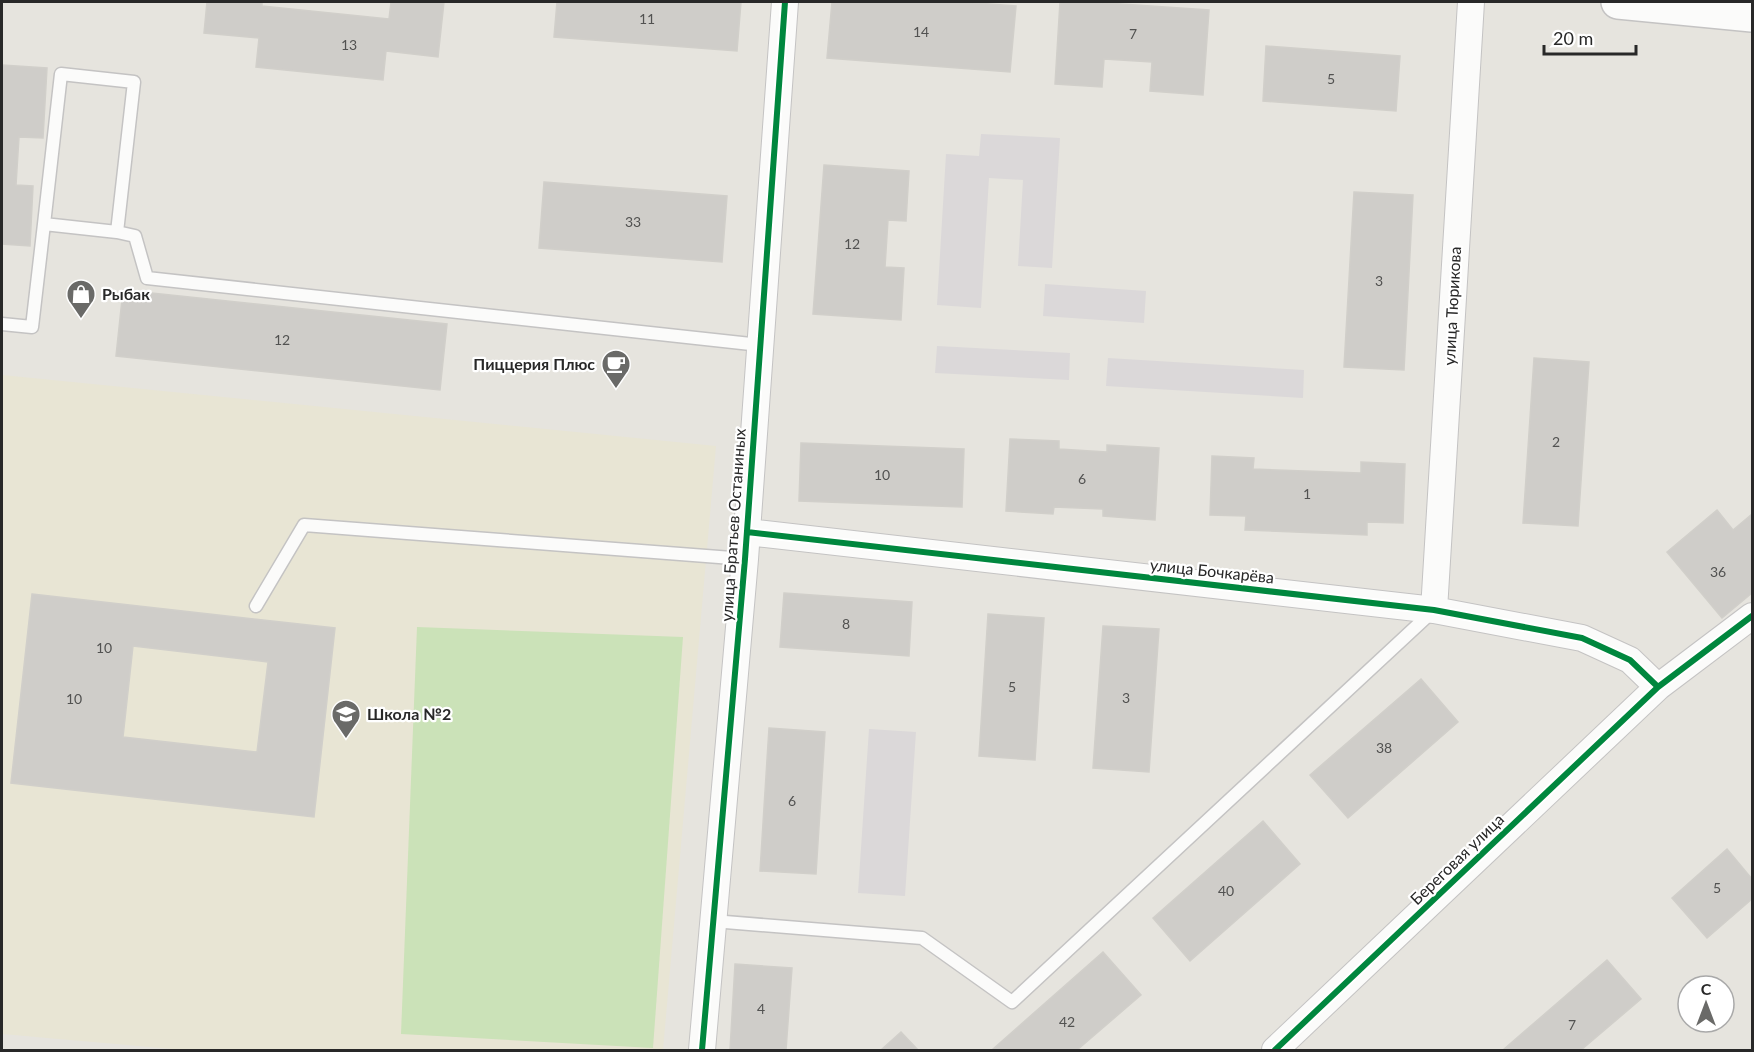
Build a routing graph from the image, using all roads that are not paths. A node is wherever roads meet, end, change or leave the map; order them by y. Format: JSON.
{"nodes":[{"id":1,"x":785,"y":2,"type":"edge"},
{"id":2,"x":1471,"y":2,"type":"edge"},
{"id":3,"x":1618,"y":2,"type":"edge"},
{"id":4,"x":1752,"y":15,"type":"edge"},
{"id":5,"x":44,"y":224,"type":"junction"},
{"id":6,"x":117,"y":232,"type":"junction"},
{"id":7,"x":2,"y":324,"type":"edge"},
{"id":8,"x":760,"y":345,"type":"junction"},
{"id":9,"x":747,"y":532,"type":"junction"},
{"id":10,"x":745,"y":559,"type":"junction"},
{"id":11,"x":256,"y":606,"type":"dead end"},
{"id":12,"x":1434,"y":610,"type":"junction"},
{"id":13,"x":1752,"y":616,"type":"edge"},
{"id":14,"x":1658,"y":687,"type":"junction"},
{"id":15,"x":713,"y":921,"type":"junction"},
{"id":16,"x":702,"y":1050,"type":"edge"},
{"id":17,"x":1275,"y":1050,"type":"edge"}],
"edges":[{"from":1,"to":8,"type":"street","name":"улица Братьев Останиных"},
{"from":2,"to":12,"type":"street","name":"улица Тюрикова"},
{"from":3,"to":4,"type":"main road"},
{"from":5,"to":6,"type":"lane"},
{"from":5,"to":6,"type":"lane"},
{"from":5,"to":7,"type":"lane"},
{"from":6,"to":8,"type":"lane"},
{"from":8,"to":9,"type":"street","name":"улица Братьев Останиных"},
{"from":9,"to":10,"type":"street","name":"улица Братьев Останиных"},
{"from":9,"to":12,"type":"street","name":"улица Бочкарёва"},
{"from":10,"to":11,"type":"lane"},
{"from":10,"to":15,"type":"street","name":"улица Братьев Останиных"},
{"from":12,"to":14,"type":"street","name":"улица Бочкарёва"},
{"from":12,"to":15,"type":"lane"},
{"from":13,"to":14,"type":"street","name":"Береговая улица"},
{"from":14,"to":17,"type":"street","name":"Береговая улица"},
{"from":15,"to":16,"type":"street","name":"улица Братьев Останиных"}]}
